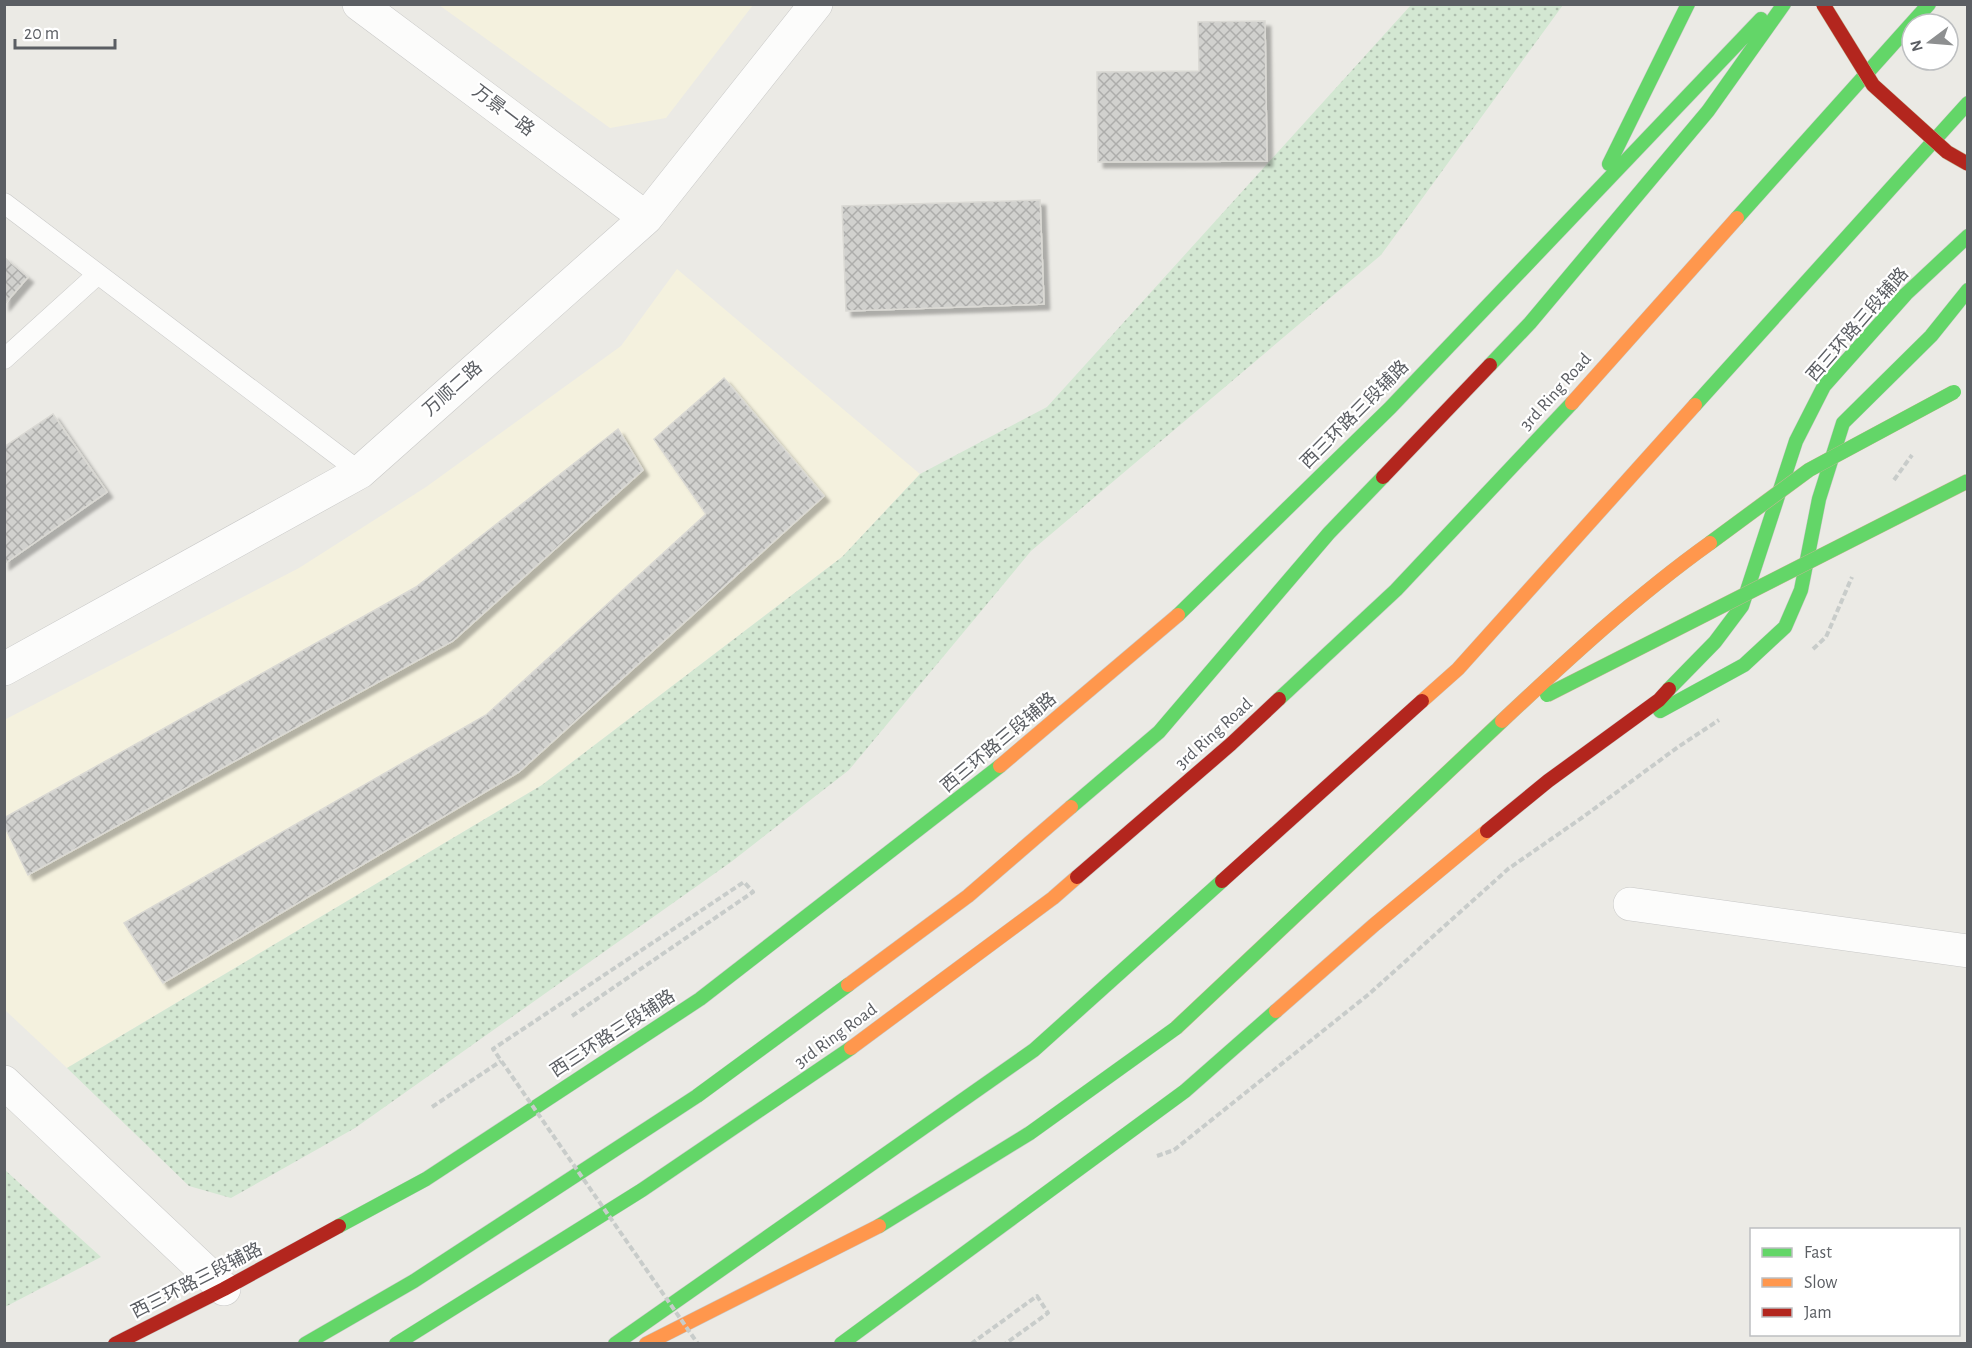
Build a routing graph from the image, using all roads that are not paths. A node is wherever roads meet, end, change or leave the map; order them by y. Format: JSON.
{"nodes":[{"id":1,"x":359,"y":4,"type":"edge"},
{"id":2,"x":816,"y":4,"type":"edge"},
{"id":3,"x":1688,"y":4,"type":"edge"},
{"id":4,"x":1775,"y":4,"type":"edge"},
{"id":5,"x":1784,"y":4,"type":"edge"},
{"id":6,"x":1823,"y":4,"type":"edge"},
{"id":7,"x":1929,"y":4,"type":"edge"},
{"id":8,"x":1968,"y":103,"type":"edge"},
{"id":9,"x":1968,"y":164,"type":"edge"},
{"id":10,"x":1593,"y":194,"type":"junction"},
{"id":11,"x":4,"y":203,"type":"edge"},
{"id":12,"x":646,"y":218,"type":"junction"},
{"id":13,"x":1968,"y":236,"type":"edge"},
{"id":14,"x":98,"y":274,"type":"junction"},
{"id":15,"x":1968,"y":290,"type":"edge"},
{"id":16,"x":1949,"y":334,"type":"dead end"},
{"id":17,"x":1931,"y":336,"type":"junction"},
{"id":18,"x":4,"y":359,"type":"edge"},
{"id":19,"x":1968,"y":387,"type":"edge"},
{"id":20,"x":360,"y":472,"type":"junction"},
{"id":21,"x":1968,"y":481,"type":"edge"},
{"id":22,"x":4,"y":669,"type":"edge"},
{"id":23,"x":1510,"y":714,"type":"junction"},
{"id":24,"x":1607,"y":738,"type":"junction"},
{"id":25,"x":1630,"y":904,"type":"dead end"},
{"id":26,"x":1968,"y":951,"type":"edge"},
{"id":27,"x":4,"y":1082,"type":"edge"},
{"id":28,"x":224,"y":1289,"type":"junction"},
{"id":29,"x":115,"y":1344,"type":"edge"},
{"id":30,"x":305,"y":1344,"type":"edge"},
{"id":31,"x":396,"y":1344,"type":"edge"},
{"id":32,"x":615,"y":1344,"type":"edge"},
{"id":33,"x":646,"y":1344,"type":"edge"},
{"id":34,"x":841,"y":1344,"type":"edge"}],
"edges":[{"from":1,"to":12,"type":"street","name":"万景一路"},
{"from":2,"to":12,"type":"street","name":"万顺二路"},
{"from":3,"to":10,"type":"main road"},
{"from":4,"to":10,"type":"main road","name":"西三环路三段辅路"},
{"from":5,"to":30,"type":"main road"},
{"from":6,"to":9,"type":"main road","bridge":true},
{"from":7,"to":31,"type":"main road","name":"3rd Ring Road"},
{"from":8,"to":32,"type":"main road"},
{"from":10,"to":28,"type":"main road","name":"西三环路三段辅路"},
{"from":11,"to":14,"type":"lane"},
{"from":12,"to":20,"type":"street","name":"万顺二路"},
{"from":13,"to":24,"type":"main road","name":"西三环路三段辅路"},
{"from":14,"to":18,"type":"lane"},
{"from":14,"to":20,"type":"lane"},
{"from":15,"to":17,"type":"main road"},
{"from":16,"to":17,"type":"main road"},
{"from":17,"to":24,"type":"main road"},
{"from":19,"to":23,"type":"main road","bridge":true},
{"from":20,"to":22,"type":"street","name":"万顺二路"},
{"from":21,"to":23,"type":"main road","bridge":true},
{"from":23,"to":33,"type":"main road","bridge":true},
{"from":24,"to":34,"type":"main road","name":"西三环路三段辅路"},
{"from":25,"to":26,"type":"street"},
{"from":27,"to":28,"type":"street"},
{"from":28,"to":29,"type":"main road","name":"西三环路三段辅路"}]}
